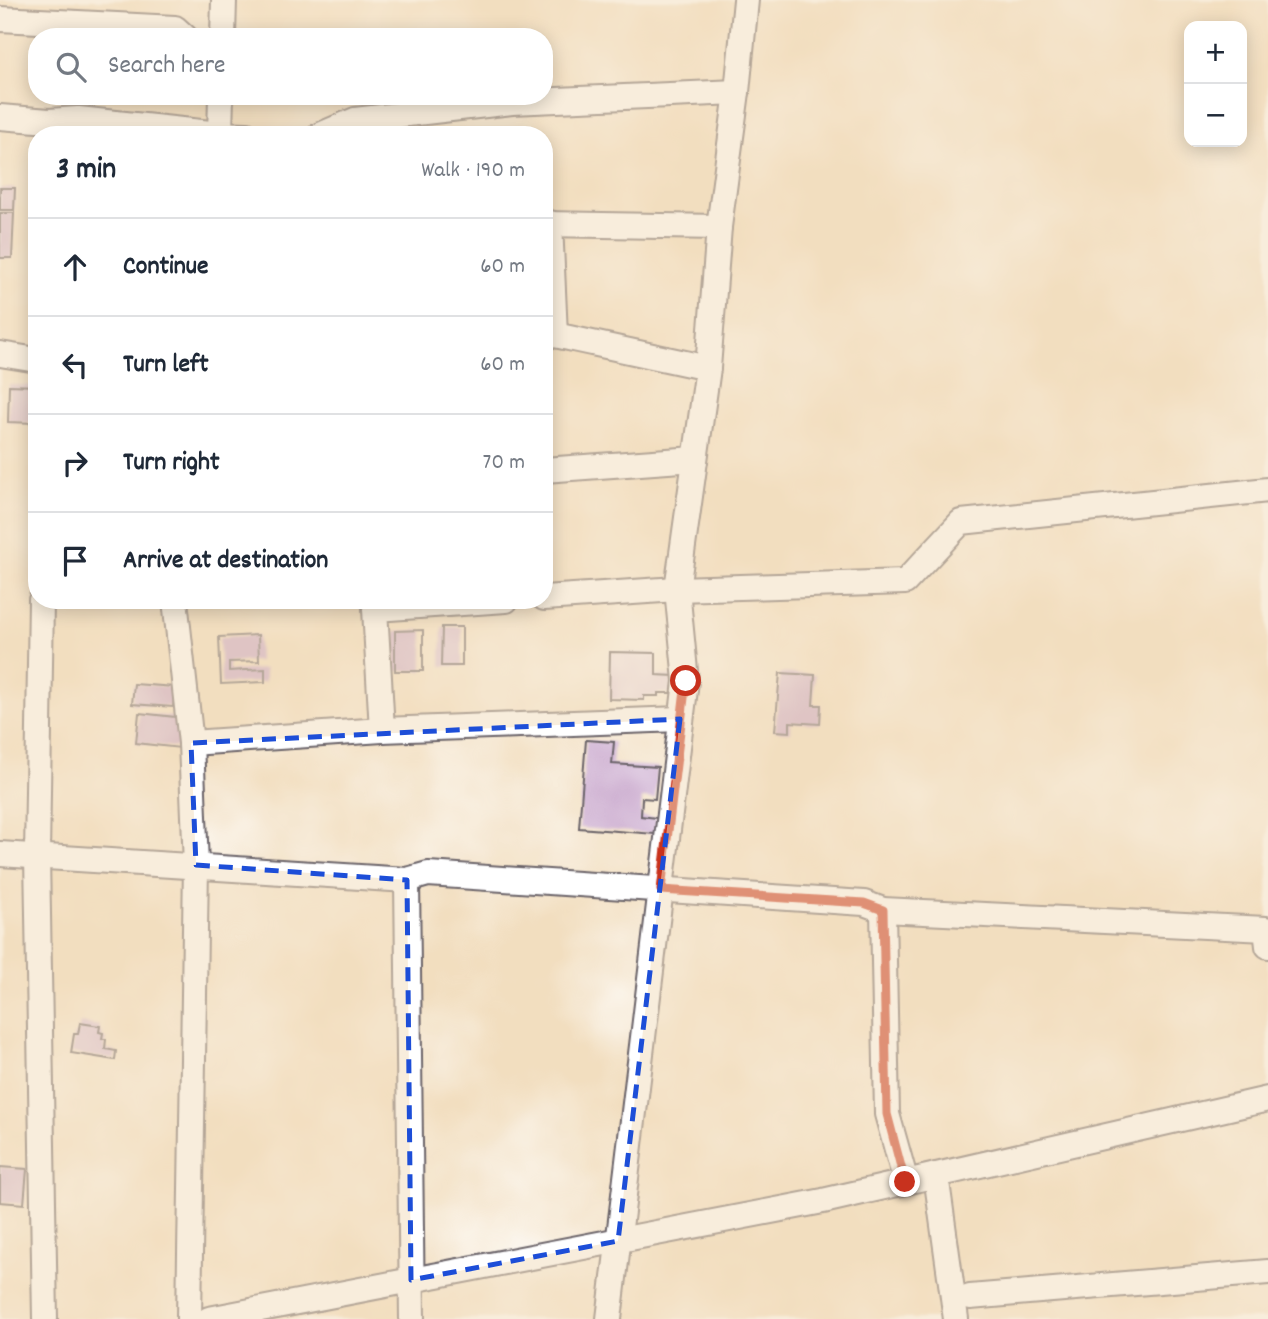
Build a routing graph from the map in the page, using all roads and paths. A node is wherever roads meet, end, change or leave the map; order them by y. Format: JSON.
{"nodes":[{"id":1,"x":224,"y":0,"type":"edge"},
{"id":2,"x":746,"y":0,"type":"edge"},
{"id":3,"x":0,"y":19,"type":"edge"},
{"id":4,"x":175,"y":28,"type":"edge"},
{"id":5,"x":223,"y":28,"type":"edge"},
{"id":6,"x":737,"y":92,"type":"junction"},
{"id":7,"x":553,"y":100,"type":"edge"},
{"id":8,"x":221,"y":105,"type":"edge"},
{"id":9,"x":486,"y":105,"type":"edge"},
{"id":10,"x":0,"y":117,"type":"edge"},
{"id":11,"x":40,"y":126,"type":"edge"},
{"id":12,"x":55,"y":126,"type":"edge"},
{"id":13,"x":144,"y":126,"type":"edge"},
{"id":14,"x":220,"y":126,"type":"edge"},
{"id":15,"x":341,"y":126,"type":"edge"},
{"id":16,"x":553,"y":223,"type":"edge"},
{"id":17,"x":719,"y":227,"type":"junction"},
{"id":18,"x":553,"y":337,"type":"edge"},
{"id":19,"x":0,"y":354,"type":"edge"},
{"id":20,"x":28,"y":359,"type":"edge"},
{"id":21,"x":708,"y":368,"type":"junction"},
{"id":22,"x":695,"y":459,"type":"junction"},
{"id":23,"x":553,"y":469,"type":"edge"},
{"id":24,"x":1268,"y":490,"type":"edge"},
{"id":25,"x":677,"y":589,"type":"junction"},
{"id":26,"x":553,"y":597,"type":"edge"},
{"id":27,"x":41,"y":609,"type":"edge"},
{"id":28,"x":176,"y":609,"type":"edge"},
{"id":29,"x":376,"y":609,"type":"edge"},
{"id":30,"x":680,"y":719,"type":"junction"},
{"id":31,"x":382,"y":730,"type":"junction"},
{"id":32,"x":191,"y":743,"type":"junction"},
{"id":33,"x":0,"y":854,"type":"edge"},
{"id":34,"x":37,"y":856,"type":"junction"},
{"id":35,"x":195,"y":865,"type":"junction"},
{"id":36,"x":407,"y":880,"type":"junction"},
{"id":37,"x":661,"y":890,"type":"junction"},
{"id":38,"x":883,"y":910,"type":"junction"},
{"id":39,"x":1268,"y":946,"type":"edge"},
{"id":40,"x":1268,"y":1099,"type":"edge"},
{"id":41,"x":936,"y":1175,"type":"junction"},
{"id":42,"x":905,"y":1182,"type":"junction"},
{"id":43,"x":618,"y":1241,"type":"junction"},
{"id":44,"x":1268,"y":1272,"type":"edge"},
{"id":45,"x":411,"y":1280,"type":"junction"},
{"id":46,"x":970,"y":1297,"type":"dead end"},
{"id":47,"x":45,"y":1319,"type":"edge"},
{"id":48,"x":189,"y":1319,"type":"edge"},
{"id":49,"x":209,"y":1319,"type":"edge"},
{"id":50,"x":412,"y":1319,"type":"edge"},
{"id":51,"x":609,"y":1319,"type":"edge"},
{"id":52,"x":956,"y":1319,"type":"edge"}],
"edges":[{"from":1,"to":5,"type":"street"},
{"from":2,"to":6,"type":"street"},
{"from":3,"to":4,"type":"street"},
{"from":6,"to":7,"type":"street"},
{"from":6,"to":17,"type":"street"},
{"from":8,"to":14,"type":"street"},
{"from":9,"to":15,"type":"street"},
{"from":10,"to":11,"type":"street"},
{"from":12,"to":13,"type":"street"},
{"from":16,"to":17,"type":"street"},
{"from":17,"to":21,"type":"street"},
{"from":18,"to":21,"type":"street"},
{"from":19,"to":20,"type":"street"},
{"from":21,"to":22,"type":"street"},
{"from":22,"to":23,"type":"street"},
{"from":22,"to":25,"type":"street"},
{"from":24,"to":25,"type":"street"},
{"from":25,"to":26,"type":"street"},
{"from":25,"to":30,"type":"street"},
{"from":27,"to":34,"type":"street"},
{"from":28,"to":32,"type":"street"},
{"from":29,"to":31,"type":"street"},
{"from":30,"to":31,"type":"street"},
{"from":30,"to":37,"type":"street"},
{"from":31,"to":32,"type":"street"},
{"from":32,"to":35,"type":"street"},
{"from":33,"to":34,"type":"street"},
{"from":34,"to":35,"type":"street"},
{"from":34,"to":47,"type":"street"},
{"from":35,"to":36,"type":"street"},
{"from":35,"to":48,"type":"street"},
{"from":36,"to":37,"type":"street"},
{"from":36,"to":45,"type":"street"},
{"from":37,"to":38,"type":"street"},
{"from":37,"to":43,"type":"street"},
{"from":38,"to":39,"type":"street"},
{"from":38,"to":42,"type":"street"},
{"from":40,"to":41,"type":"street"},
{"from":41,"to":42,"type":"street"},
{"from":41,"to":52,"type":"street"},
{"from":42,"to":43,"type":"street"},
{"from":43,"to":45,"type":"street"},
{"from":43,"to":51,"type":"street"},
{"from":44,"to":46,"type":"street"},
{"from":45,"to":49,"type":"street"},
{"from":45,"to":50,"type":"street"}]}
